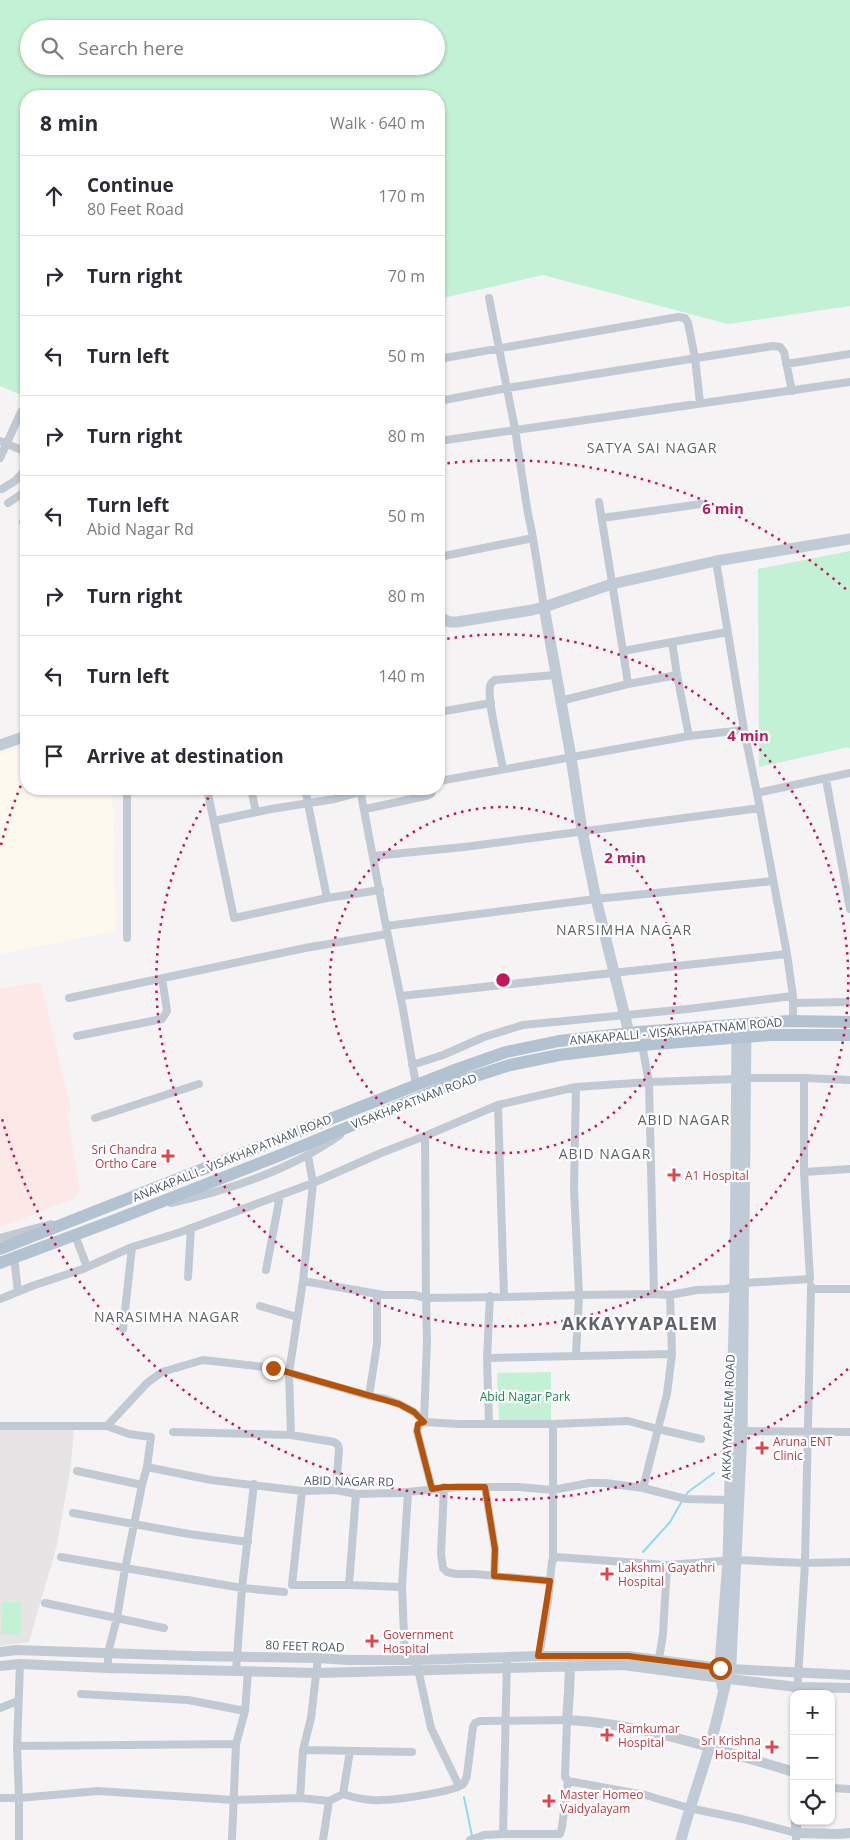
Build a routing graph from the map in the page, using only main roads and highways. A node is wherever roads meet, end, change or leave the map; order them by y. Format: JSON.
{"nodes":[{"id":1,"x":850,"y":538,"type":"edge"},
{"id":2,"x":544,"y":607,"type":"junction"},
{"id":3,"x":445,"y":620,"type":"edge"},
{"id":4,"x":20,"y":738,"type":"edge"},
{"id":5,"x":0,"y":745,"type":"edge"},
{"id":6,"x":850,"y":1022,"type":"edge"},
{"id":7,"x":741,"y":1024,"type":"junction"},
{"id":8,"x":629,"y":1033,"type":"junction"},
{"id":9,"x":850,"y":1035,"type":"edge"},
{"id":10,"x":742,"y":1038,"type":"junction"},
{"id":11,"x":0,"y":1249,"type":"edge"},
{"id":12,"x":0,"y":1263,"type":"edge"},
{"id":13,"x":740,"y":1285,"type":"junction"},
{"id":14,"x":732,"y":1561,"type":"junction"},
{"id":15,"x":681,"y":1840,"type":"edge"}],
"edges":[{"from":1,"to":2,"type":"main road"},
{"from":2,"to":3,"type":"main road"},
{"from":2,"to":8,"type":"main road"},
{"from":4,"to":5,"type":"main road"},
{"from":6,"to":7,"type":"main road","name":"ANAKAPALLI - VISAKHAPATNAM ROAD"},
{"from":7,"to":8,"type":"main road","name":"ANAKAPALLI - VISAKHAPATNAM ROAD"},
{"from":7,"to":10,"type":"main road","name":"AKKAYYAPALEM ROAD"},
{"from":8,"to":11,"type":"main road","name":"ANAKAPALLI - VISAKHAPATNAM ROAD"},
{"from":9,"to":10,"type":"main road","name":"VISAKHAPATNAM ROAD"},
{"from":10,"to":12,"type":"main road","name":"VISAKHAPATNAM ROAD"},
{"from":10,"to":13,"type":"main road","name":"AKKAYYAPALEM ROAD"},
{"from":13,"to":14,"type":"main road"},
{"from":13,"to":14,"type":"main road","name":"AKKAYYAPALEM ROAD"},
{"from":14,"to":15,"type":"main road","name":"AKKAYYAPALEM ROAD"}]}
